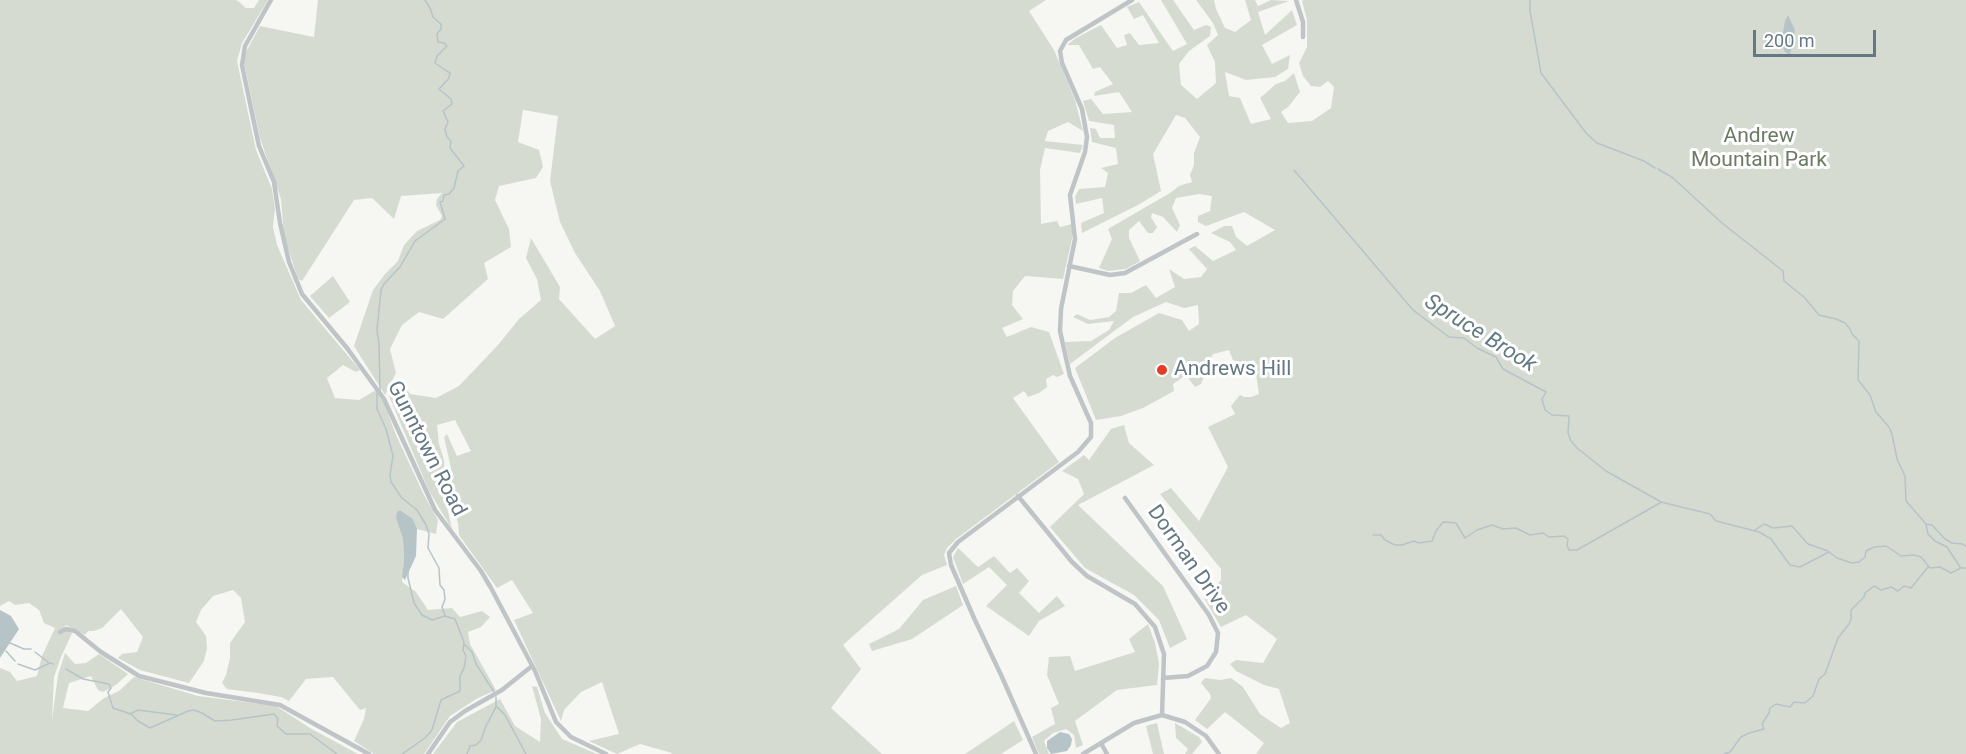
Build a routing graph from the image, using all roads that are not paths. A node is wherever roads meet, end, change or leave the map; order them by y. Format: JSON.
{"nodes":[{"id":1,"x":271,"y":0,"type":"edge"},
{"id":2,"x":1132,"y":0,"type":"edge"},
{"id":3,"x":1296,"y":0,"type":"edge"},
{"id":4,"x":1303,"y":37,"type":"dead end"},
{"id":5,"x":1197,"y":234,"type":"dead end"},
{"id":6,"x":1069,"y":266,"type":"junction"},
{"id":7,"x":1018,"y":496,"type":"junction"},
{"id":8,"x":1125,"y":498,"type":"dead end"},
{"id":9,"x":60,"y":632,"type":"dead end"},
{"id":10,"x":532,"y":666,"type":"junction"},
{"id":11,"x":1163,"y":678,"type":"junction"},
{"id":12,"x":1162,"y":715,"type":"junction"},
{"id":13,"x":1101,"y":743,"type":"junction"},
{"id":14,"x":369,"y":754,"type":"edge"},
{"id":15,"x":428,"y":754,"type":"edge"},
{"id":16,"x":606,"y":754,"type":"edge"},
{"id":17,"x":1036,"y":754,"type":"edge"},
{"id":18,"x":1083,"y":754,"type":"edge"},
{"id":19,"x":1107,"y":754,"type":"edge"},
{"id":20,"x":1220,"y":754,"type":"edge"}],
"edges":[{"from":1,"to":10,"type":"street","name":"Gunntown Road"},
{"from":2,"to":6,"type":"street"},
{"from":3,"to":4,"type":"street"},
{"from":5,"to":6,"type":"street"},
{"from":6,"to":7,"type":"street"},
{"from":7,"to":11,"type":"street"},
{"from":7,"to":17,"type":"street"},
{"from":8,"to":11,"type":"street","name":"Dorman Drive"},
{"from":9,"to":14,"type":"street"},
{"from":10,"to":15,"type":"street"},
{"from":10,"to":16,"type":"street","name":"Gunntown Road"},
{"from":11,"to":12,"type":"street"},
{"from":12,"to":13,"type":"street"},
{"from":12,"to":20,"type":"street"},
{"from":13,"to":18,"type":"street"},
{"from":13,"to":19,"type":"street"}]}
